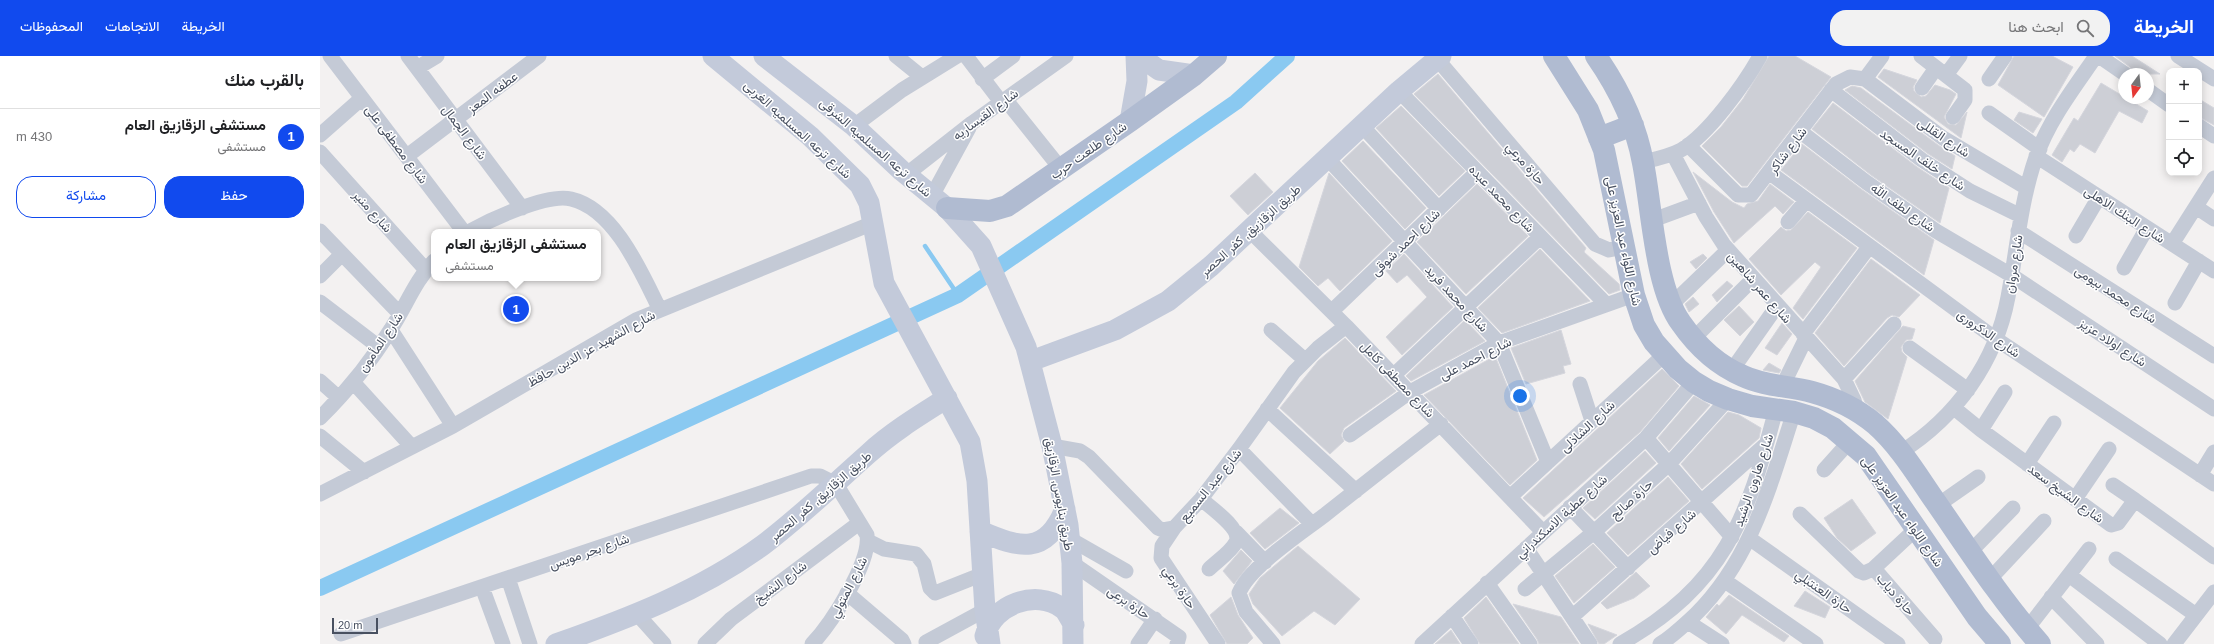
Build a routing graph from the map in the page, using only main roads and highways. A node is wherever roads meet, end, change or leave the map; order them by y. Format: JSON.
{"nodes":[{"id":1,"x":713,"y":56,"type":"edge"},
{"id":2,"x":1136,"y":56,"type":"edge"},
{"id":3,"x":1139,"y":56,"type":"edge"},
{"id":4,"x":1216,"y":56,"type":"edge"},
{"id":5,"x":1554,"y":56,"type":"edge"},
{"id":6,"x":1596,"y":56,"type":"edge"},
{"id":7,"x":769,"y":58,"type":"edge"},
{"id":8,"x":1439,"y":58,"type":"edge"},
{"id":9,"x":1194,"y":75,"type":"junction"},
{"id":10,"x":1130,"y":122,"type":"junction"},
{"id":11,"x":1633,"y":126,"type":"junction"},
{"id":12,"x":1599,"y":138,"type":"junction"},
{"id":13,"x":1643,"y":162,"type":"junction"},
{"id":14,"x":1609,"y":170,"type":"junction"},
{"id":15,"x":940,"y":202,"type":"junction"},
{"id":16,"x":981,"y":246,"type":"joint"},
{"id":17,"x":1028,"y":354,"type":"junction"},
{"id":18,"x":943,"y":391,"type":"junction"},
{"id":19,"x":1065,"y":509,"type":"junction"},
{"id":20,"x":980,"y":532,"type":"junction"},
{"id":21,"x":986,"y":631,"type":"edge"},
{"id":22,"x":1074,"y":635,"type":"edge"},
{"id":23,"x":2034,"y":636,"type":"edge"},
{"id":24,"x":556,"y":644,"type":"edge"},
{"id":25,"x":2000,"y":644,"type":"edge"}],
"edges":[{"from":1,"to":18,"type":"main road","name":"شارع ترعه المسلميه الغربى"},
{"from":2,"to":10,"type":"main road"},
{"from":3,"to":9,"type":"main road"},
{"from":4,"to":9,"type":"main road","name":"شارع طلعت حرب"},
{"from":5,"to":12,"type":"main road","name":"شارع اللواء عبد العزيز على"},
{"from":6,"to":11,"type":"main road"},
{"from":7,"to":15,"type":"main road","name":"شارع ترعه المسلميه الشرقى"},
{"from":8,"to":17,"type":"main road","name":"طريق الزقازيق, كفر الحصر"},
{"from":9,"to":10,"type":"main road","name":"شارع طلعت حرب"},
{"from":10,"to":15,"type":"main road","name":"شارع طلعت حرب"},
{"from":11,"to":12,"type":"main road"},
{"from":11,"to":13,"type":"main road"},
{"from":12,"to":14,"type":"main road","name":"شارع اللواء عبد العزيز على"},
{"from":13,"to":14,"type":"main road"},
{"from":13,"to":23,"type":"main road"},
{"from":14,"to":25,"type":"main road","name":"شارع اللواء عبد العزيز على"},
{"from":15,"to":16,"type":"main road","name":"شارع ترعه المسلميه الشرقى"},
{"from":16,"to":17,"type":"main road","name":"طريق بنايوس, الزقازيق"},
{"from":17,"to":19,"type":"main road","name":"طريق بنايوس, الزقازيق"},
{"from":18,"to":20,"type":"main road"},
{"from":18,"to":24,"type":"main road","name":"طريق الزقازيق, كفر الحصر"},
{"from":19,"to":20,"type":"main road"},
{"from":19,"to":22,"type":"main road","name":"طريق بنايوس, الزقازيق"},
{"from":20,"to":21,"type":"main road"},
{"from":21,"to":22,"type":"main road"}]}
